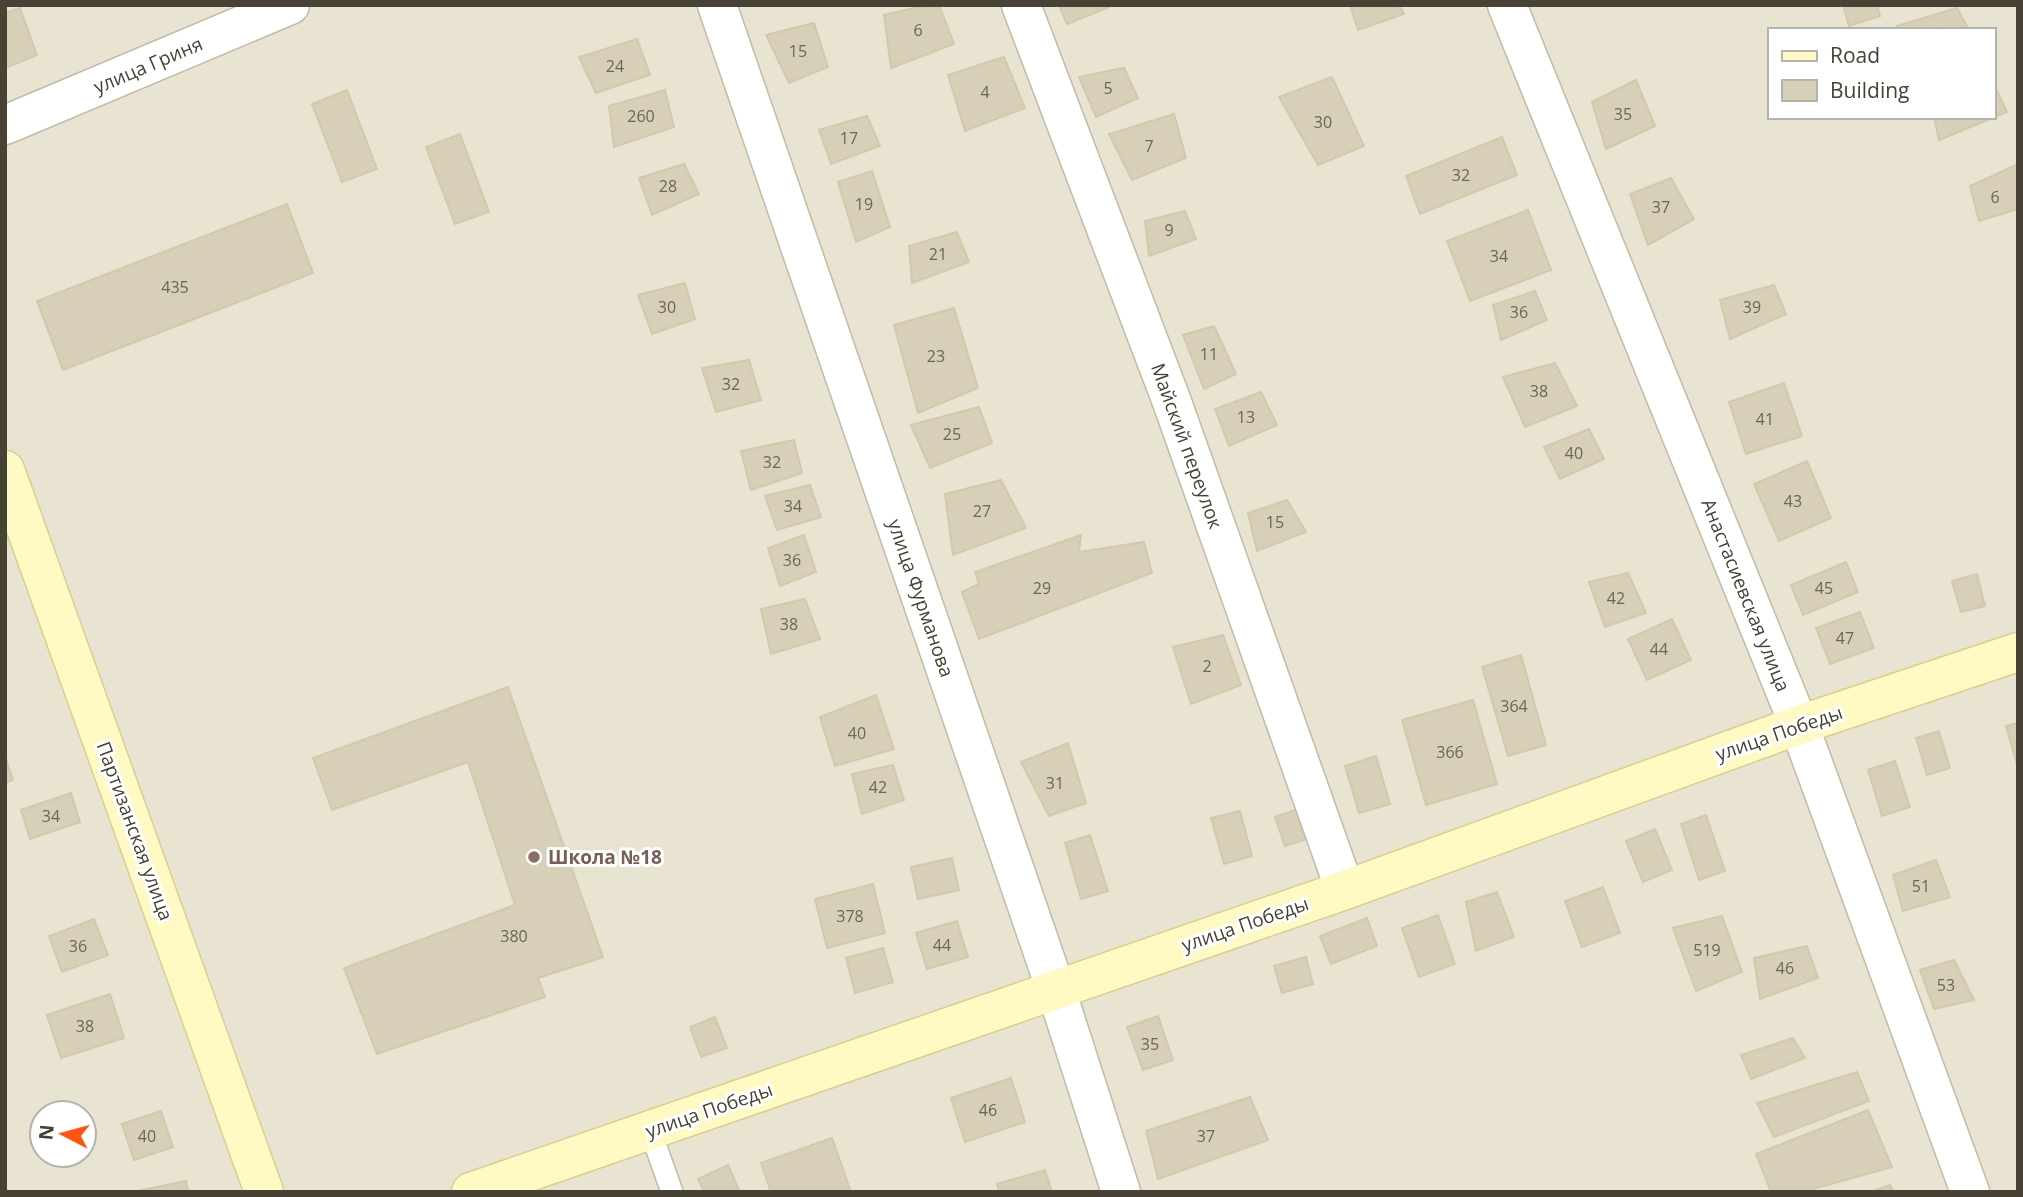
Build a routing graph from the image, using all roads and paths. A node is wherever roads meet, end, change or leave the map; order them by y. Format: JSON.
{"nodes":[{"id":1,"x":290,"y":5,"type":"edge"},
{"id":2,"x":717,"y":5,"type":"edge"},
{"id":3,"x":1021,"y":5,"type":"edge"},
{"id":4,"x":1510,"y":6,"type":"edge"},
{"id":5,"x":5,"y":125,"type":"edge"},
{"id":6,"x":5,"y":470,"type":"edge"},
{"id":7,"x":2018,"y":652,"type":"edge"},
{"id":8,"x":1799,"y":725,"type":"junction"},
{"id":9,"x":1345,"y":890,"type":"junction"},
{"id":10,"x":1056,"y":990,"type":"junction"},
{"id":11,"x":650,"y":1130,"type":"junction"},
{"id":12,"x":264,"y":1192,"type":"edge"},
{"id":13,"x":471,"y":1192,"type":"edge"},
{"id":14,"x":672,"y":1192,"type":"edge"},
{"id":15,"x":1121,"y":1192,"type":"edge"},
{"id":16,"x":1970,"y":1192,"type":"edge"}],
"edges":[{"from":1,"to":5,"type":"street","name":"улица Гриня"},
{"from":2,"to":10,"type":"street","name":"улица Фурманова"},
{"from":3,"to":9,"type":"street","name":"Майский переулок"},
{"from":4,"to":8,"type":"street","name":"Анастасиевская улица"},
{"from":6,"to":12,"type":"street","name":"Партизанская улица"},
{"from":7,"to":8,"type":"street","name":"улица Победы"},
{"from":8,"to":9,"type":"street","name":"улица Победы"},
{"from":8,"to":16,"type":"street","name":"Анастасиевская улица"},
{"from":9,"to":10,"type":"street","name":"улица Победы"},
{"from":10,"to":11,"type":"street","name":"улица Победы"},
{"from":10,"to":15,"type":"street","name":"улица Фурманова"},
{"from":11,"to":13,"type":"street","name":"улица Победы"},
{"from":11,"to":14,"type":"lane"}]}
